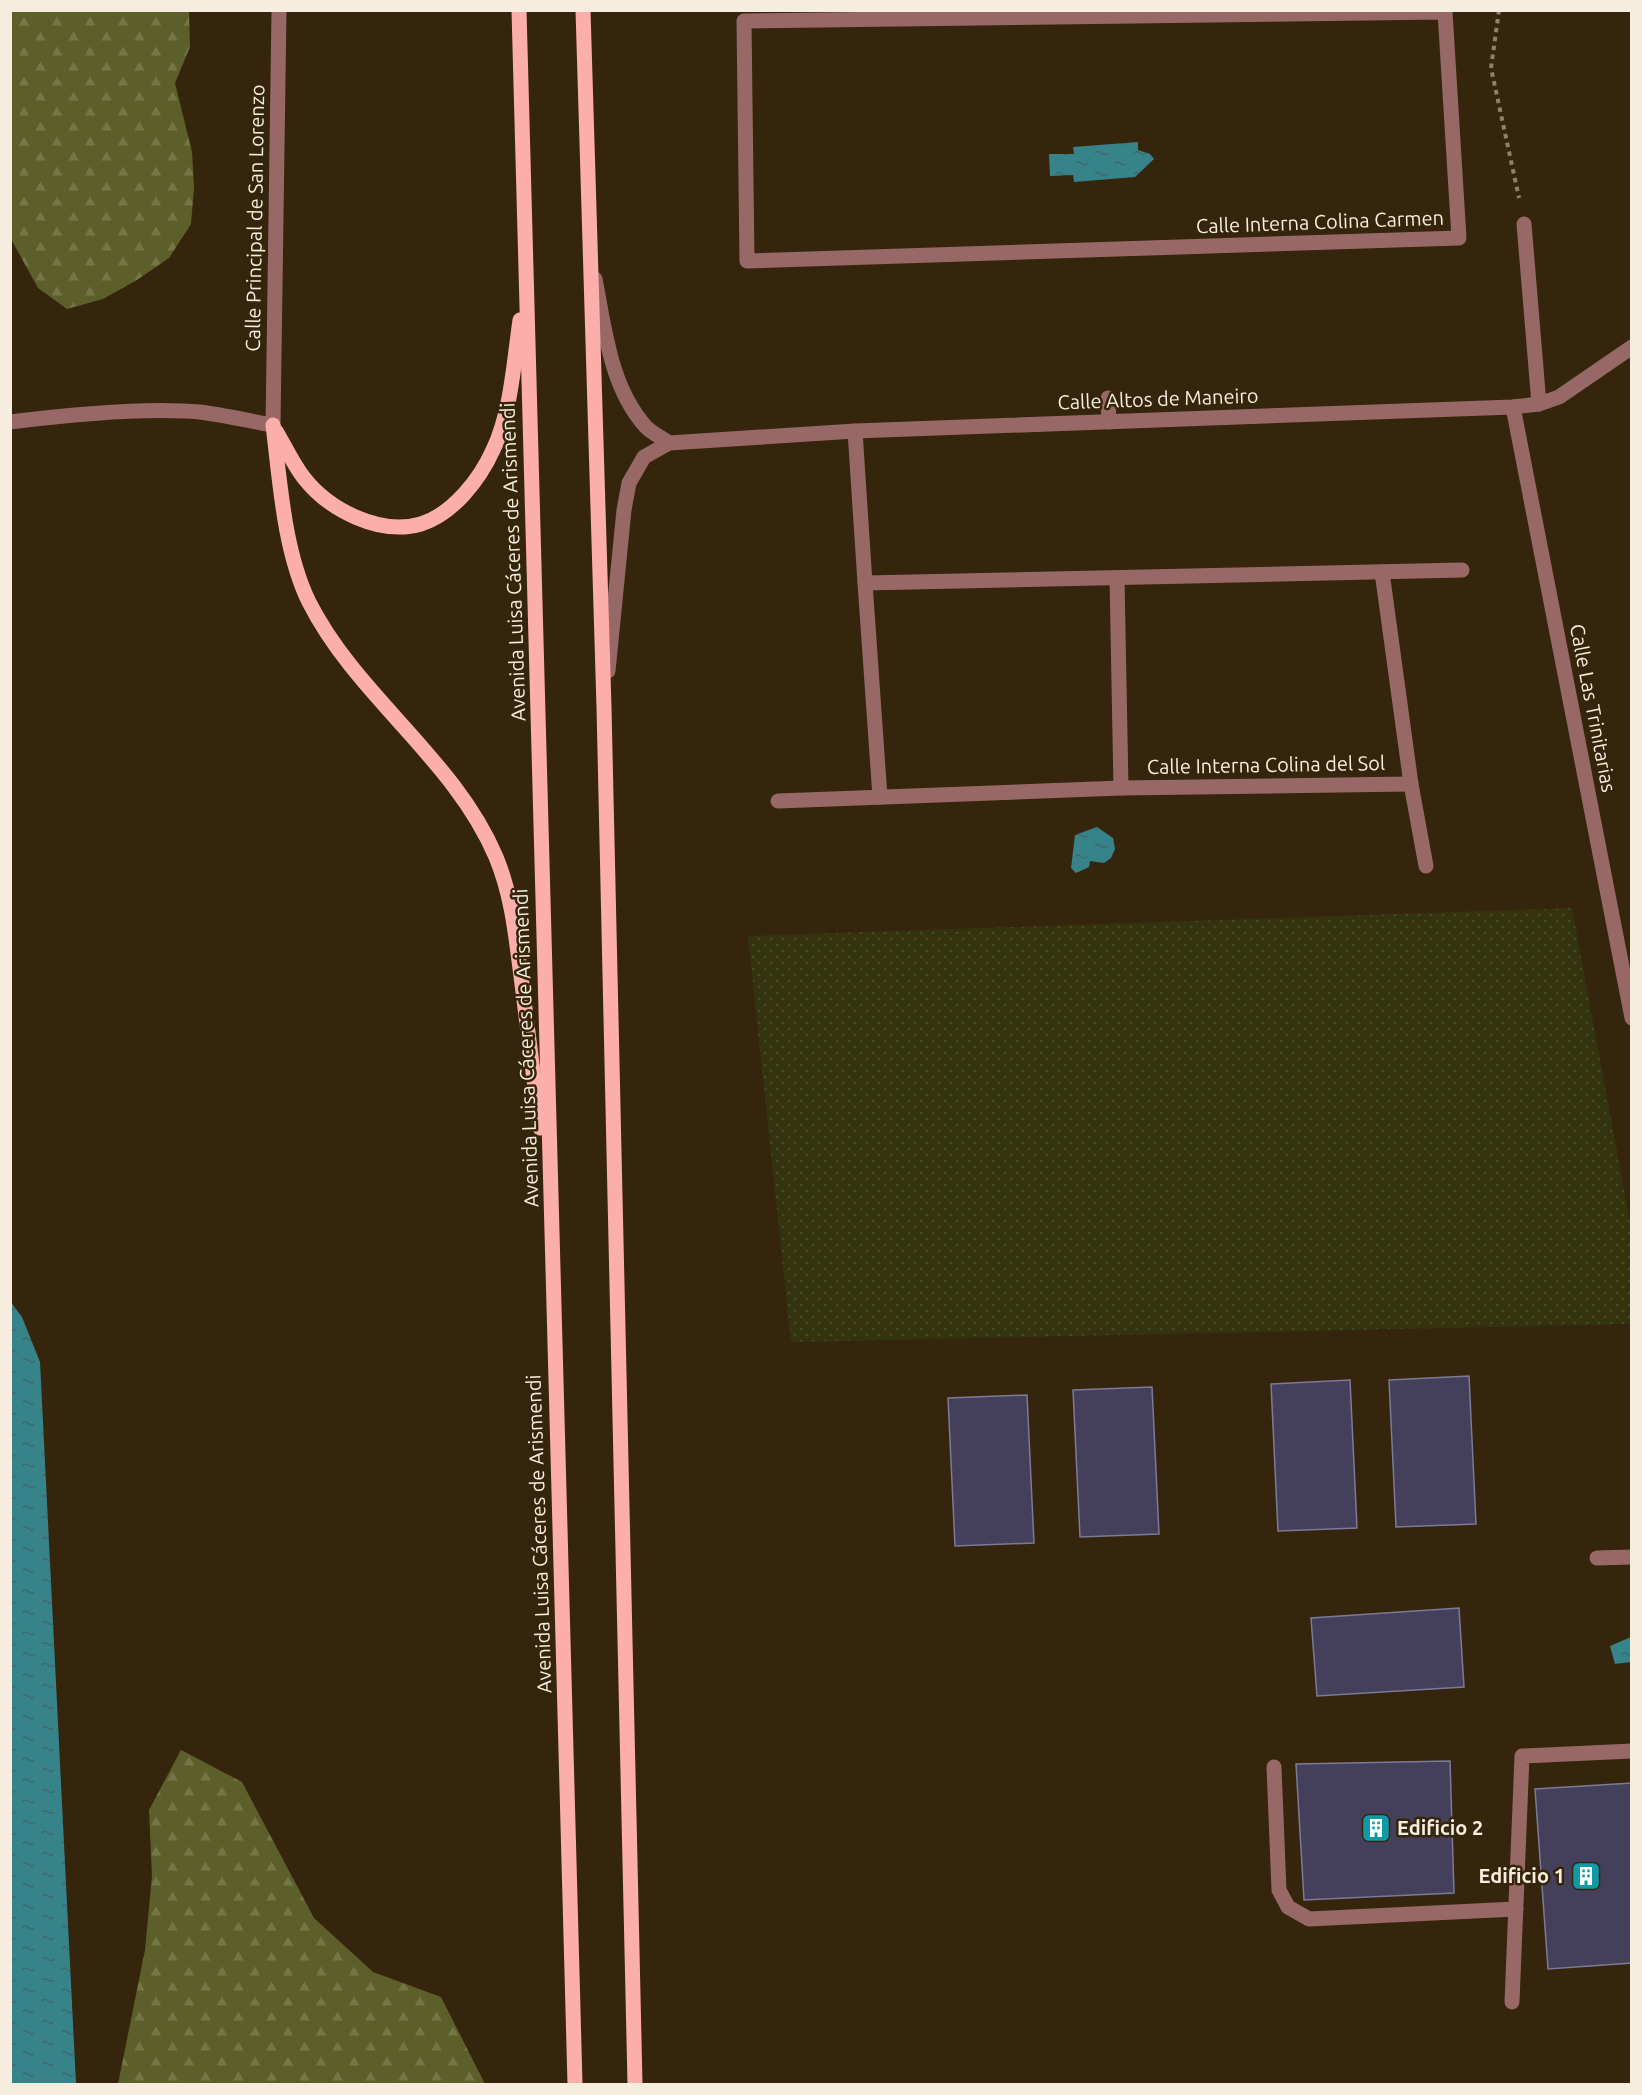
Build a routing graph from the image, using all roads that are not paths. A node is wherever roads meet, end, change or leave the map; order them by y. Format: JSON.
{"nodes":[{"id":1,"x":279,"y":10,"type":"edge"},
{"id":2,"x":519,"y":10,"type":"edge"},
{"id":3,"x":584,"y":10,"type":"edge"},
{"id":4,"x":1445,"y":12,"type":"joint"},
{"id":5,"x":1524,"y":224,"type":"road end"},
{"id":6,"x":591,"y":254,"type":"junction"},
{"id":7,"x":526,"y":282,"type":"junction"},
{"id":8,"x":1632,"y":347,"type":"edge"},
{"id":9,"x":1108,"y":398,"type":"dead end"},
{"id":10,"x":1539,"y":404,"type":"junction"},
{"id":11,"x":1513,"y":407,"type":"junction"},
{"id":12,"x":10,"y":422,"type":"edge"},
{"id":13,"x":1109,"y":422,"type":"junction"},
{"id":14,"x":273,"y":425,"type":"junction"},
{"id":15,"x":855,"y":430,"type":"junction"},
{"id":16,"x":669,"y":443,"type":"junction"},
{"id":17,"x":1462,"y":570,"type":"dead end"},
{"id":18,"x":1382,"y":572,"type":"junction"},
{"id":19,"x":1117,"y":578,"type":"junction"},
{"id":20,"x":865,"y":583,"type":"junction"},
{"id":21,"x":604,"y":707,"type":"junction"},
{"id":22,"x":1411,"y":784,"type":"junction"},
{"id":23,"x":1121,"y":788,"type":"junction"},
{"id":24,"x":880,"y":797,"type":"junction"},
{"id":25,"x":778,"y":801,"type":"dead end"},
{"id":26,"x":1426,"y":866,"type":"dead end"},
{"id":27,"x":1632,"y":1018,"type":"edge"},
{"id":28,"x":551,"y":1212,"type":"junction"},
{"id":29,"x":1632,"y":1557,"type":"edge"},
{"id":30,"x":1597,"y":1558,"type":"dead end"},
{"id":31,"x":1632,"y":1751,"type":"edge"},
{"id":32,"x":1274,"y":1767,"type":"dead end"},
{"id":33,"x":1516,"y":1909,"type":"junction"},
{"id":34,"x":1512,"y":2002,"type":"dead end"},
{"id":35,"x":575,"y":2085,"type":"edge"},
{"id":36,"x":635,"y":2085,"type":"edge"}],
"edges":[{"from":1,"to":14,"type":"street","name":"Calle Principal de San Lorenzo"},
{"from":2,"to":7,"type":"main road","name":"Avenida Luisa Cáceres de Arismendi"},
{"from":3,"to":6,"type":"main road"},
{"from":4,"to":4,"type":"street","name":"Calle Interna Colina Carmen"},
{"from":5,"to":10,"type":"street"},
{"from":6,"to":16,"type":"street"},
{"from":6,"to":21,"type":"main road"},
{"from":7,"to":14,"type":"main road"},
{"from":7,"to":28,"type":"main road","name":"Avenida Luisa Cáceres de Arismendi"},
{"from":8,"to":10,"type":"street","name":"Calle Altos de Maneiro"},
{"from":9,"to":13,"type":"street"},
{"from":10,"to":11,"type":"street","name":"Calle Altos de Maneiro"},
{"from":11,"to":13,"type":"street","name":"Calle Altos de Maneiro"},
{"from":11,"to":27,"type":"street","name":"Calle Las Trinitarias"},
{"from":12,"to":14,"type":"street"},
{"from":13,"to":15,"type":"street","name":"Calle Altos de Maneiro"},
{"from":14,"to":28,"type":"main road"},
{"from":15,"to":16,"type":"street","name":"Calle Altos de Maneiro"},
{"from":15,"to":20,"type":"street"},
{"from":16,"to":21,"type":"street"},
{"from":17,"to":18,"type":"street"},
{"from":18,"to":19,"type":"street"},
{"from":18,"to":22,"type":"street","name":"Calle Interna Colina del Sol"},
{"from":19,"to":20,"type":"street"},
{"from":19,"to":23,"type":"street","name":"Calle Interna Colina del Sol"},
{"from":20,"to":24,"type":"street"},
{"from":21,"to":36,"type":"main road"},
{"from":22,"to":23,"type":"street","name":"Calle Interna Colina del Sol"},
{"from":22,"to":26,"type":"street","name":"Calle Interna Colina del Sol"},
{"from":23,"to":24,"type":"street","name":"Calle Interna Colina del Sol"},
{"from":24,"to":25,"type":"street","name":"Calle Interna Colina del Sol"},
{"from":28,"to":35,"type":"main road","name":"Avenida Luisa Cáceres de Arismendi"},
{"from":29,"to":30,"type":"street"},
{"from":31,"to":33,"type":"street"},
{"from":32,"to":33,"type":"street"},
{"from":33,"to":34,"type":"street"}]}
